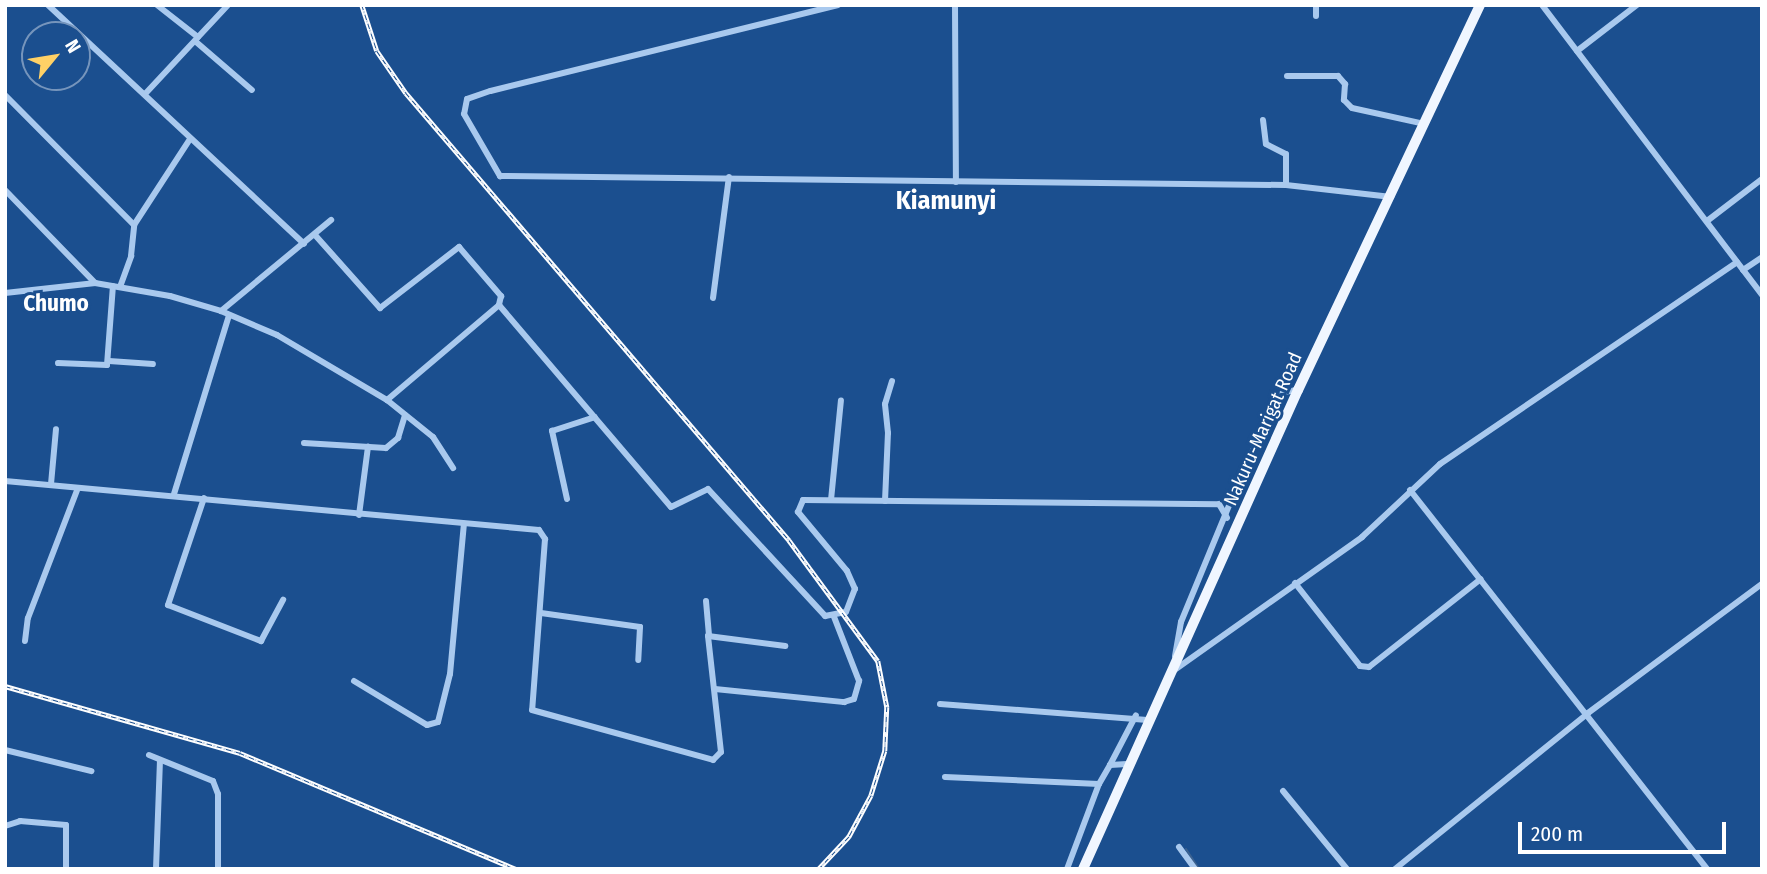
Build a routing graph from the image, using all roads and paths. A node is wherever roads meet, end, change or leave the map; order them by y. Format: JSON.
{"nodes":[{"id":1,"x":48,"y":5,"type":"edge"},
{"id":2,"x":157,"y":5,"type":"edge"},
{"id":3,"x":228,"y":5,"type":"edge"},
{"id":4,"x":838,"y":5,"type":"edge"},
{"id":5,"x":955,"y":5,"type":"edge"},
{"id":6,"x":1316,"y":5,"type":"edge"},
{"id":7,"x":1480,"y":5,"type":"edge"},
{"id":8,"x":1542,"y":5,"type":"edge"},
{"id":9,"x":1637,"y":5,"type":"edge"},
{"id":10,"x":821,"y":7,"type":"edge"},
{"id":11,"x":1316,"y":16,"type":"dead end"},
{"id":12,"x":196,"y":39,"type":"junction"},
{"id":13,"x":1577,"y":51,"type":"junction"},
{"id":14,"x":1287,"y":76,"type":"dead end"},
{"id":15,"x":252,"y":90,"type":"dead end"},
{"id":16,"x":145,"y":94,"type":"junction"},
{"id":17,"x":5,"y":95,"type":"edge"},
{"id":18,"x":1263,"y":120,"type":"dead end"},
{"id":19,"x":1426,"y":124,"type":"junction"},
{"id":20,"x":190,"y":139,"type":"junction"},
{"id":21,"x":729,"y":177,"type":"junction"},
{"id":22,"x":1762,"y":179,"type":"edge"},
{"id":23,"x":956,"y":182,"type":"junction"},
{"id":24,"x":1286,"y":185,"type":"junction"},
{"id":25,"x":5,"y":190,"type":"edge"},
{"id":26,"x":1392,"y":197,"type":"junction"},
{"id":27,"x":331,"y":220,"type":"dead end"},
{"id":28,"x":1707,"y":221,"type":"junction"},
{"id":29,"x":134,"y":225,"type":"junction"},
{"id":30,"x":315,"y":235,"type":"junction"},
{"id":31,"x":304,"y":244,"type":"junction"},
{"id":32,"x":1762,"y":257,"type":"edge"},
{"id":33,"x":1737,"y":262,"type":"junction"},
{"id":34,"x":1743,"y":270,"type":"junction"},
{"id":35,"x":95,"y":283,"type":"junction"},
{"id":36,"x":117,"y":286,"type":"junction"},
{"id":37,"x":5,"y":293,"type":"edge"},
{"id":38,"x":1762,"y":295,"type":"edge"},
{"id":39,"x":713,"y":298,"type":"dead end"},
{"id":40,"x":499,"y":305,"type":"junction"},
{"id":41,"x":221,"y":311,"type":"junction"},
{"id":42,"x":229,"y":315,"type":"junction"},
{"id":43,"x":109,"y":361,"type":"junction"},
{"id":44,"x":58,"y":363,"type":"dead end"},
{"id":45,"x":153,"y":364,"type":"dead end"},
{"id":46,"x":892,"y":381,"type":"dead end"},
{"id":47,"x":1298,"y":390,"type":"junction"},
{"id":48,"x":387,"y":400,"type":"junction"},
{"id":49,"x":841,"y":400,"type":"dead end"},
{"id":50,"x":405,"y":415,"type":"junction"},
{"id":51,"x":595,"y":417,"type":"junction"},
{"id":52,"x":56,"y":429,"type":"dead end"},
{"id":53,"x":304,"y":443,"type":"dead end"},
{"id":54,"x":368,"y":447,"type":"junction"},
{"id":55,"x":453,"y":468,"type":"dead end"},
{"id":56,"x":5,"y":481,"type":"edge"},
{"id":57,"x":51,"y":484,"type":"junction"},
{"id":58,"x":78,"y":488,"type":"junction"},
{"id":59,"x":1410,"y":490,"type":"junction"},
{"id":60,"x":174,"y":494,"type":"junction"},
{"id":61,"x":204,"y":498,"type":"junction"},
{"id":62,"x":567,"y":499,"type":"dead end"},
{"id":63,"x":831,"y":500,"type":"junction"},
{"id":64,"x":885,"y":501,"type":"junction"},
{"id":65,"x":1219,"y":503,"type":"junction"},
{"id":66,"x":1231,"y":503,"type":"junction"},
{"id":67,"x":359,"y":514,"type":"junction"},
{"id":68,"x":1227,"y":518,"type":"junction"},
{"id":69,"x":464,"y":524,"type":"junction"},
{"id":70,"x":1481,"y":579,"type":"junction"},
{"id":71,"x":1295,"y":583,"type":"junction"},
{"id":72,"x":1762,"y":584,"type":"edge"},
{"id":73,"x":283,"y":600,"type":"dead end"},
{"id":74,"x":706,"y":601,"type":"dead end"},
{"id":75,"x":541,"y":613,"type":"junction"},
{"id":76,"x":834,"y":617,"type":"junction"},
{"id":77,"x":709,"y":636,"type":"junction"},
{"id":78,"x":25,"y":641,"type":"dead end"},
{"id":79,"x":785,"y":646,"type":"dead end"},
{"id":80,"x":638,"y":660,"type":"dead end"},
{"id":81,"x":1175,"y":662,"type":"junction"},
{"id":82,"x":1169,"y":674,"type":"junction"},
{"id":83,"x":354,"y":681,"type":"dead end"},
{"id":84,"x":715,"y":689,"type":"junction"},
{"id":85,"x":940,"y":704,"type":"dead end"},
{"id":86,"x":1588,"y":713,"type":"junction"},
{"id":87,"x":1136,"y":715,"type":"junction"},
{"id":88,"x":1147,"y":720,"type":"junction"},
{"id":89,"x":5,"y":750,"type":"edge"},
{"id":90,"x":149,"y":755,"type":"dead end"},
{"id":91,"x":160,"y":761,"type":"junction"},
{"id":92,"x":1127,"y":764,"type":"junction"},
{"id":93,"x":1111,"y":765,"type":"junction"},
{"id":94,"x":91,"y":771,"type":"dead end"},
{"id":95,"x":945,"y":777,"type":"dead end"},
{"id":96,"x":1099,"y":784,"type":"junction"},
{"id":97,"x":1283,"y":791,"type":"dead end"},
{"id":98,"x":5,"y":825,"type":"edge"},
{"id":99,"x":1180,"y":847,"type":"dead end"},
{"id":100,"x":66,"y":869,"type":"edge"},
{"id":101,"x":156,"y":869,"type":"edge"},
{"id":102,"x":218,"y":869,"type":"edge"},
{"id":103,"x":1067,"y":869,"type":"edge"},
{"id":104,"x":1083,"y":869,"type":"edge"},
{"id":105,"x":1195,"y":869,"type":"edge"},
{"id":106,"x":1347,"y":869,"type":"edge"},
{"id":107,"x":1395,"y":869,"type":"edge"},
{"id":108,"x":1707,"y":869,"type":"edge"}],
"edges":[{"from":1,"to":16,"type":"street"},
{"from":2,"to":12,"type":"street"},
{"from":3,"to":12,"type":"street"},
{"from":4,"to":10,"type":"street"},
{"from":5,"to":23,"type":"street"},
{"from":6,"to":11,"type":"street"},
{"from":7,"to":19,"type":"main road","name":"Nakuru-Marigat Road"},
{"from":8,"to":13,"type":"street"},
{"from":9,"to":13,"type":"street"},
{"from":10,"to":21,"type":"street"},
{"from":12,"to":15,"type":"street"},
{"from":12,"to":16,"type":"street"},
{"from":13,"to":28,"type":"street"},
{"from":14,"to":19,"type":"street"},
{"from":16,"to":20,"type":"street"},
{"from":17,"to":29,"type":"street"},
{"from":18,"to":24,"type":"street"},
{"from":19,"to":26,"type":"main road","name":"Nakuru-Marigat Road"},
{"from":20,"to":29,"type":"street"},
{"from":20,"to":31,"type":"street"},
{"from":21,"to":23,"type":"street"},
{"from":21,"to":39,"type":"street"},
{"from":22,"to":28,"type":"street"},
{"from":23,"to":24,"type":"street"},
{"from":24,"to":26,"type":"street"},
{"from":25,"to":35,"type":"street"},
{"from":26,"to":47,"type":"main road","name":"Nakuru-Marigat Road"},
{"from":27,"to":30,"type":"street"},
{"from":28,"to":33,"type":"street"},
{"from":29,"to":36,"type":"street"},
{"from":30,"to":31,"type":"street"},
{"from":30,"to":40,"type":"street"},
{"from":31,"to":41,"type":"street"},
{"from":32,"to":34,"type":"street"},
{"from":33,"to":34,"type":"street"},
{"from":33,"to":59,"type":"street"},
{"from":34,"to":38,"type":"street"},
{"from":35,"to":36,"type":"street"},
{"from":35,"to":37,"type":"street"},
{"from":36,"to":41,"type":"street"},
{"from":36,"to":43,"type":"street"},
{"from":40,"to":48,"type":"street"},
{"from":40,"to":51,"type":"street"},
{"from":41,"to":42,"type":"street"},
{"from":42,"to":48,"type":"street"},
{"from":42,"to":60,"type":"street"},
{"from":43,"to":44,"type":"street"},
{"from":43,"to":45,"type":"street"},
{"from":46,"to":64,"type":"street"},
{"from":47,"to":66,"type":"street"},
{"from":47,"to":81,"type":"main road","name":"Nakuru-Marigat Road"},
{"from":48,"to":50,"type":"street"},
{"from":49,"to":63,"type":"street"},
{"from":50,"to":54,"type":"street"},
{"from":50,"to":55,"type":"street"},
{"from":51,"to":62,"type":"street"},
{"from":51,"to":76,"type":"street"},
{"from":52,"to":57,"type":"street"},
{"from":53,"to":54,"type":"street"},
{"from":54,"to":67,"type":"street"},
{"from":56,"to":57,"type":"street"},
{"from":57,"to":58,"type":"street"},
{"from":58,"to":60,"type":"street"},
{"from":58,"to":78,"type":"street"},
{"from":59,"to":70,"type":"street"},
{"from":59,"to":71,"type":"street"},
{"from":60,"to":61,"type":"street"},
{"from":61,"to":67,"type":"street"},
{"from":61,"to":73,"type":"street"},
{"from":63,"to":64,"type":"street"},
{"from":63,"to":76,"type":"street"},
{"from":64,"to":65,"type":"street"},
{"from":65,"to":66,"type":"street"},
{"from":65,"to":68,"type":"street"},
{"from":66,"to":68,"type":"street"},
{"from":67,"to":69,"type":"street"},
{"from":68,"to":81,"type":"street"},
{"from":69,"to":75,"type":"street"},
{"from":69,"to":83,"type":"street"},
{"from":70,"to":71,"type":"street"},
{"from":70,"to":86,"type":"street"},
{"from":71,"to":82,"type":"street"},
{"from":72,"to":86,"type":"street"},
{"from":74,"to":77,"type":"street"},
{"from":75,"to":80,"type":"street"},
{"from":75,"to":84,"type":"street"},
{"from":76,"to":84,"type":"street"},
{"from":77,"to":79,"type":"street"},
{"from":77,"to":84,"type":"street"},
{"from":81,"to":82,"type":"main road","name":"Nakuru-Marigat Road"},
{"from":82,"to":88,"type":"main road","name":"Nakuru-Marigat Road"},
{"from":85,"to":87,"type":"street"},
{"from":86,"to":107,"type":"street"},
{"from":86,"to":108,"type":"street"},
{"from":87,"to":88,"type":"street"},
{"from":87,"to":93,"type":"street"},
{"from":88,"to":92,"type":"main road","name":"Nakuru-Marigat Road"},
{"from":89,"to":94,"type":"street"},
{"from":90,"to":91,"type":"street"},
{"from":91,"to":101,"type":"street"},
{"from":91,"to":102,"type":"street"},
{"from":92,"to":93,"type":"street"},
{"from":92,"to":104,"type":"main road","name":"Nakuru-Marigat Road"},
{"from":93,"to":96,"type":"street"},
{"from":95,"to":96,"type":"street"},
{"from":96,"to":103,"type":"street"},
{"from":97,"to":106,"type":"street"},
{"from":98,"to":100,"type":"street"},
{"from":99,"to":105,"type":"street"}]}
